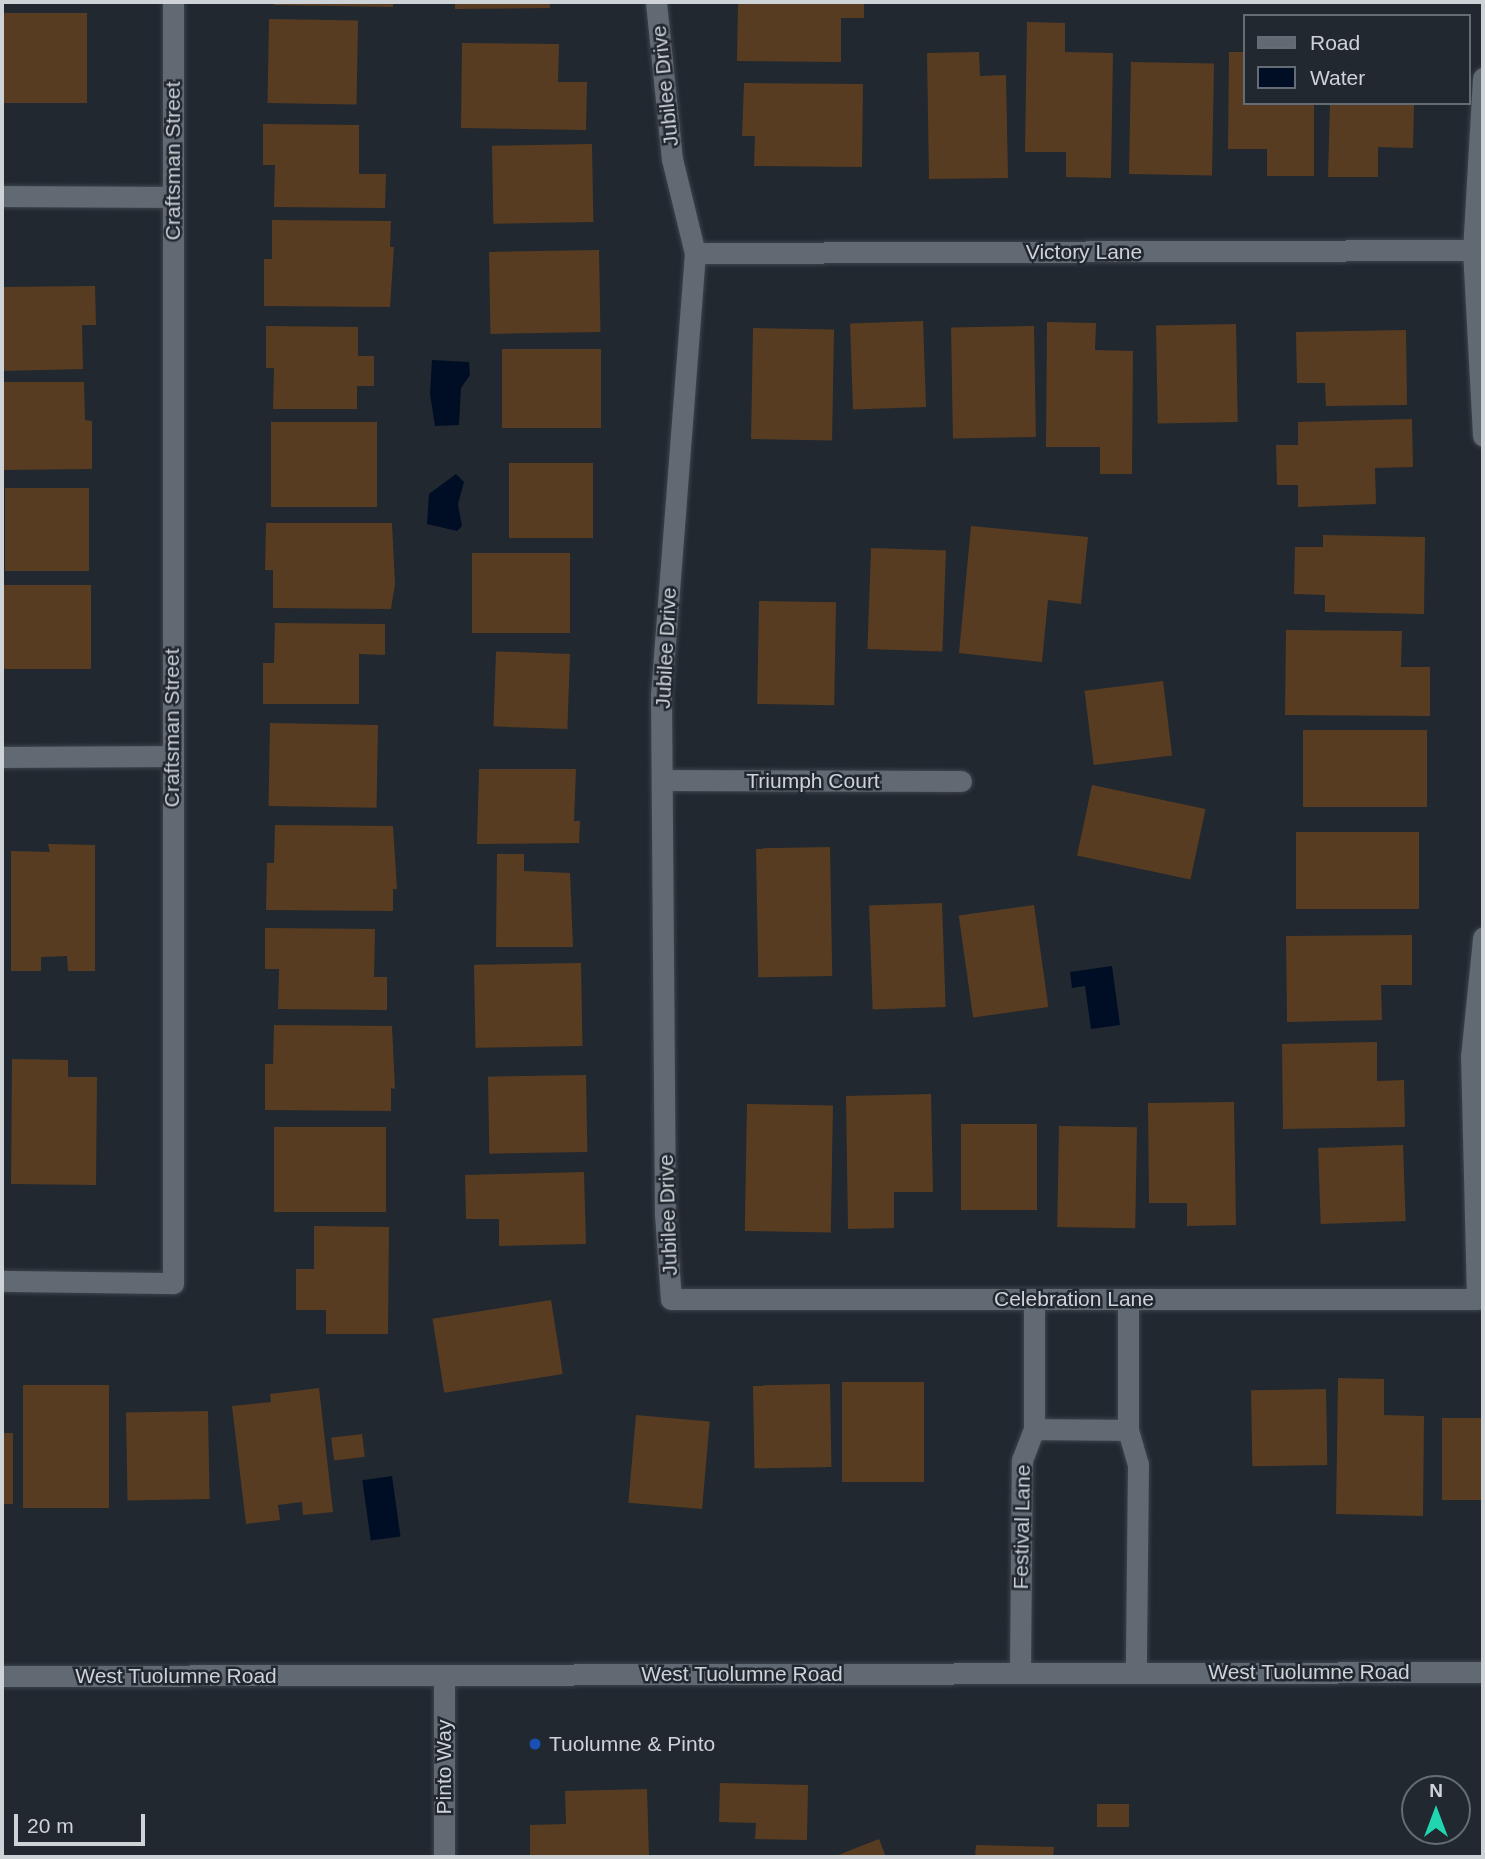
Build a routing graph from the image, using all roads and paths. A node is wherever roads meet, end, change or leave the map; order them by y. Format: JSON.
{"nodes":[{"id":1,"x":173,"y":2,"type":"edge"},
{"id":2,"x":656,"y":2,"type":"edge"},
{"id":3,"x":1483,"y":78,"type":"edge"},
{"id":4,"x":2,"y":196,"type":"edge"},
{"id":5,"x":173,"y":197,"type":"junction"},
{"id":6,"x":1473,"y":250,"type":"junction"},
{"id":7,"x":695,"y":253,"type":"junction"},
{"id":8,"x":1483,"y":436,"type":"edge"},
{"id":9,"x":172,"y":756,"type":"junction"},
{"id":10,"x":2,"y":757,"type":"edge"},
{"id":11,"x":665,"y":780,"type":"junction"},
{"id":12,"x":961,"y":781,"type":"dead end"},
{"id":13,"x":1483,"y":938,"type":"edge"},
{"id":14,"x":2,"y":1281,"type":"edge"},
{"id":15,"x":671,"y":1299,"type":"joint"},
{"id":16,"x":1034,"y":1299,"type":"junction"},
{"id":17,"x":1128,"y":1299,"type":"junction"},
{"id":18,"x":1034,"y":1429,"type":"junction"},
{"id":19,"x":1128,"y":1430,"type":"junction"},
{"id":20,"x":1020,"y":1672,"type":"junction"},
{"id":21,"x":1136,"y":1672,"type":"junction"},
{"id":22,"x":1483,"y":1672,"type":"edge"},
{"id":23,"x":2,"y":1676,"type":"edge"},
{"id":24,"x":444,"y":1676,"type":"junction"},
{"id":25,"x":444,"y":1857,"type":"edge"}],
"edges":[{"from":1,"to":5,"type":"street","name":"Craftsman Street"},
{"from":2,"to":7,"type":"street","name":"Jubilee Drive"},
{"from":3,"to":6,"type":"street"},
{"from":4,"to":5,"type":"street"},
{"from":5,"to":9,"type":"street","name":"Craftsman Street"},
{"from":6,"to":7,"type":"street","name":"Victory Lane"},
{"from":6,"to":8,"type":"street"},
{"from":7,"to":11,"type":"street","name":"Jubilee Drive"},
{"from":9,"to":10,"type":"street"},
{"from":9,"to":14,"type":"street","name":"Craftsman Street"},
{"from":11,"to":12,"type":"street","name":"Triumph Court"},
{"from":11,"to":15,"type":"street","name":"Jubilee Drive"},
{"from":13,"to":17,"type":"street","name":"Celebration Lane"},
{"from":15,"to":16,"type":"street","name":"Celebration Lane"},
{"from":16,"to":17,"type":"street","name":"Celebration Lane"},
{"from":16,"to":18,"type":"street","name":"Festival Lane"},
{"from":17,"to":19,"type":"street"},
{"from":18,"to":19,"type":"street"},
{"from":18,"to":20,"type":"street","name":"Festival Lane"},
{"from":19,"to":21,"type":"street"},
{"from":20,"to":21,"type":"street","name":"West Tuolumne Road"},
{"from":20,"to":24,"type":"street","name":"West Tuolumne Road"},
{"from":21,"to":22,"type":"street","name":"West Tuolumne Road"},
{"from":23,"to":24,"type":"street","name":"West Tuolumne Road"},
{"from":24,"to":25,"type":"street","name":"Pinto Way"}]}
